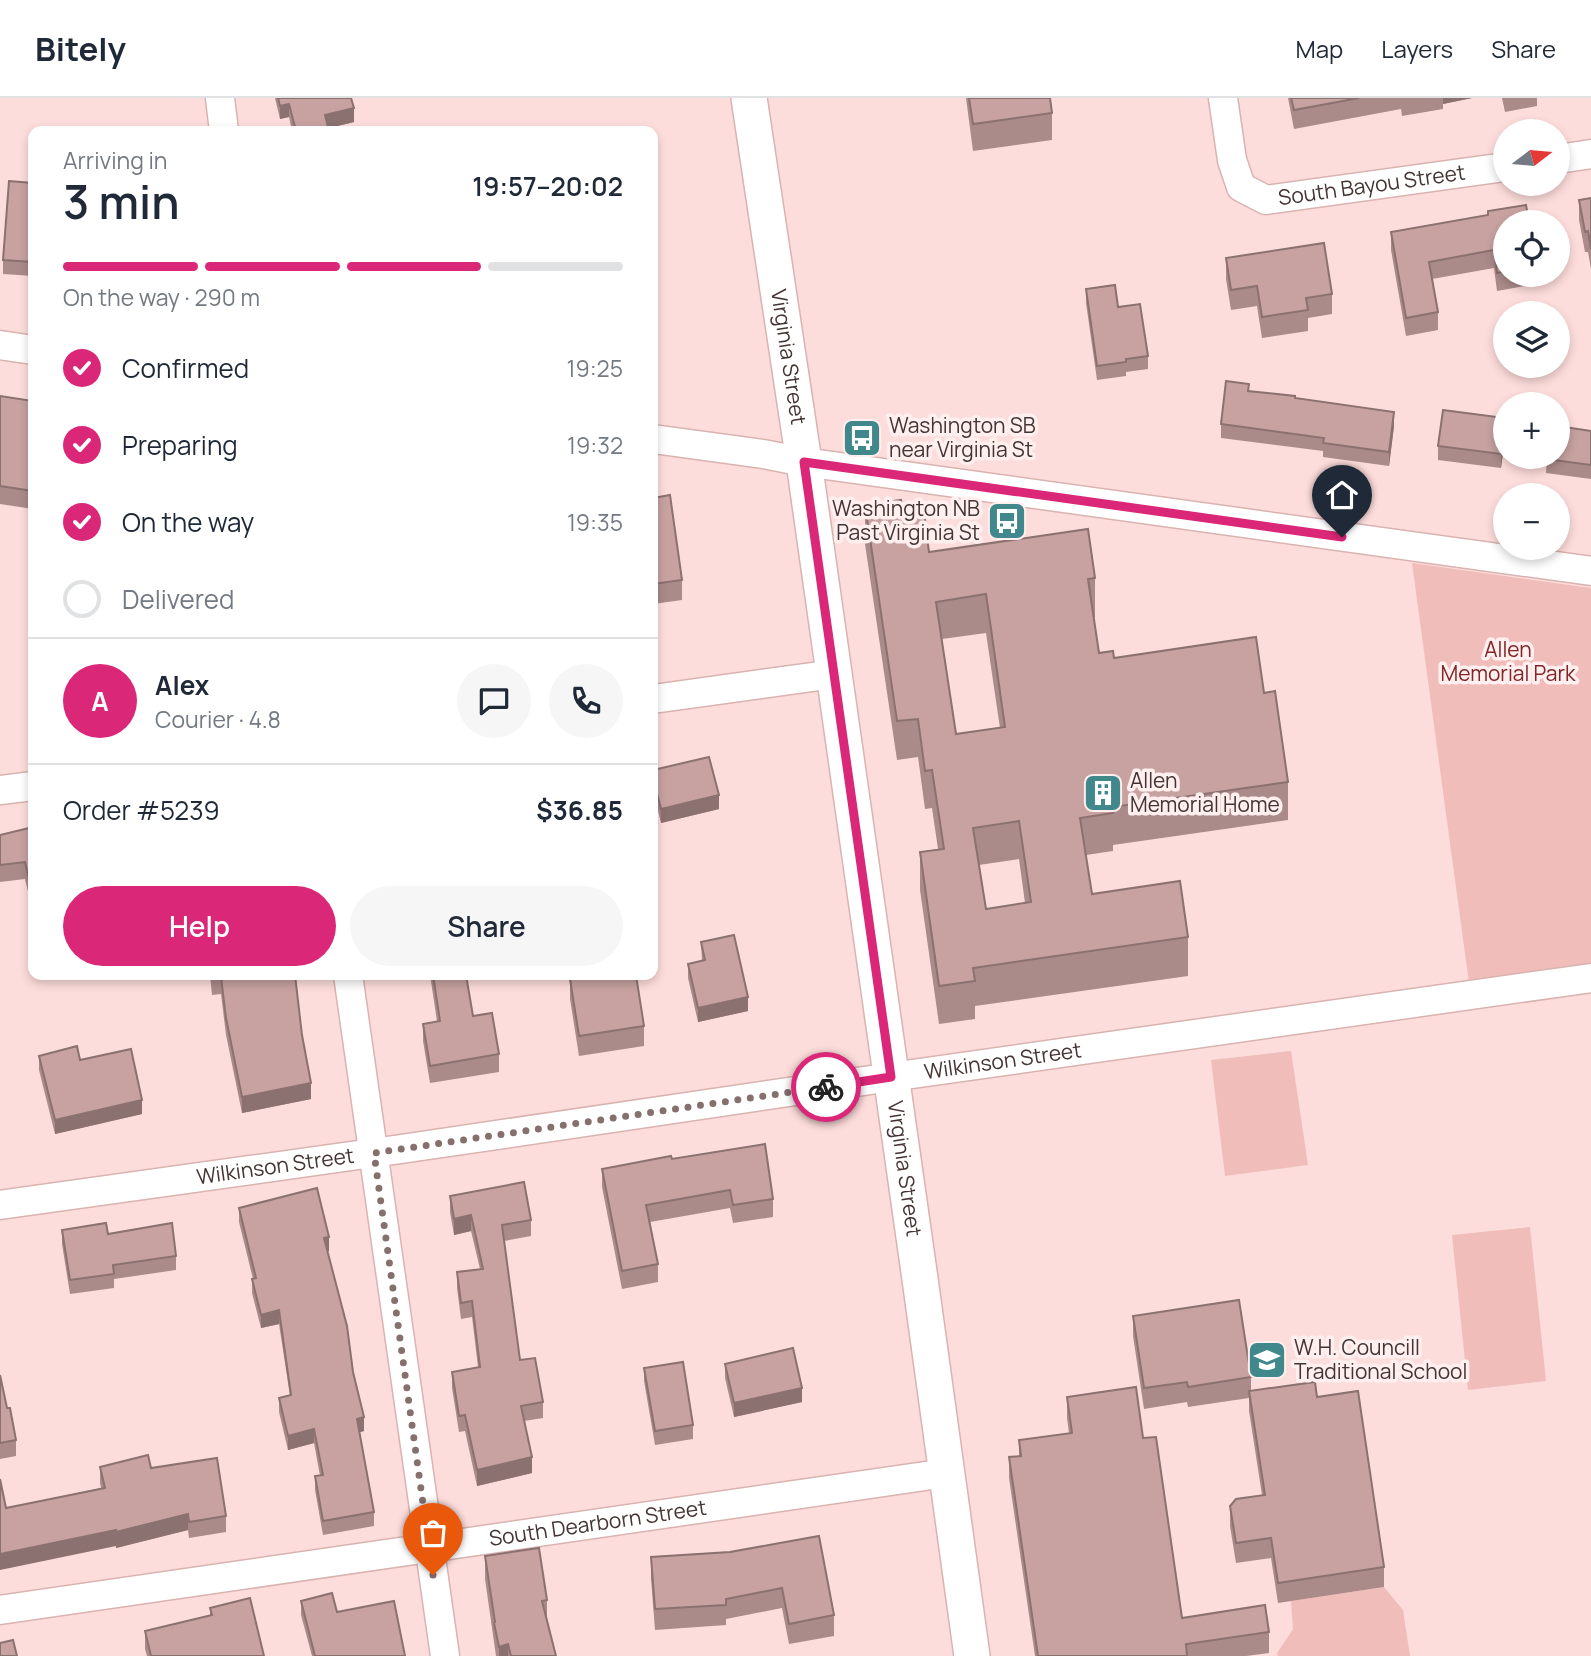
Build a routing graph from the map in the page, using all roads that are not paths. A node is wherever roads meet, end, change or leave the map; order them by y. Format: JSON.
{"nodes":[{"id":1,"x":219,"y":98,"type":"edge"},
{"id":2,"x":749,"y":98,"type":"edge"},
{"id":3,"x":1223,"y":98,"type":"edge"},
{"id":4,"x":224,"y":126,"type":"edge"},
{"id":5,"x":1591,"y":154,"type":"edge"},
{"id":6,"x":1570,"y":157,"type":"edge"},
{"id":7,"x":1493,"y":169,"type":"edge"},
{"id":8,"x":0,"y":345,"type":"edge"},
{"id":9,"x":28,"y":348,"type":"edge"},
{"id":10,"x":658,"y":440,"type":"edge"},
{"id":11,"x":804,"y":462,"type":"junction"},
{"id":12,"x":1591,"y":571,"type":"edge"},
{"id":13,"x":834,"y":674,"type":"junction"},
{"id":14,"x":658,"y":698,"type":"edge"},
{"id":15,"x":28,"y":787,"type":"edge"},
{"id":16,"x":0,"y":790,"type":"edge"},
{"id":17,"x":1591,"y":978,"type":"edge"},
{"id":18,"x":349,"y":980,"type":"edge"},
{"id":19,"x":891,"y":1077,"type":"junction"},
{"id":20,"x":374,"y":1153,"type":"junction"},
{"id":21,"x":0,"y":1205,"type":"edge"},
{"id":22,"x":946,"y":1473,"type":"junction"},
{"id":23,"x":429,"y":1548,"type":"junction"},
{"id":24,"x":0,"y":1610,"type":"edge"},
{"id":25,"x":445,"y":1656,"type":"edge"},
{"id":26,"x":972,"y":1656,"type":"edge"}],
"edges":[{"from":1,"to":4,"type":"street"},
{"from":2,"to":11,"type":"street","name":"Virginia Street"},
{"from":3,"to":7,"type":"street","name":"South Bayou Street"},
{"from":5,"to":6,"type":"street"},
{"from":8,"to":9,"type":"street"},
{"from":10,"to":11,"type":"street"},
{"from":11,"to":12,"type":"street"},
{"from":11,"to":13,"type":"street","name":"Virginia Street"},
{"from":13,"to":14,"type":"street"},
{"from":13,"to":19,"type":"street","name":"Virginia Street"},
{"from":15,"to":16,"type":"street"},
{"from":17,"to":19,"type":"street","name":"Wilkinson Street"},
{"from":18,"to":20,"type":"street"},
{"from":19,"to":20,"type":"street","name":"Wilkinson Street"},
{"from":19,"to":22,"type":"street","name":"Virginia Street"},
{"from":20,"to":21,"type":"street","name":"Wilkinson Street"},
{"from":20,"to":23,"type":"street"},
{"from":22,"to":23,"type":"street","name":"South Dearborn Street"},
{"from":22,"to":26,"type":"street","name":"Virginia Street"},
{"from":23,"to":24,"type":"street","name":"South Dearborn Street"},
{"from":23,"to":25,"type":"street"}]}
